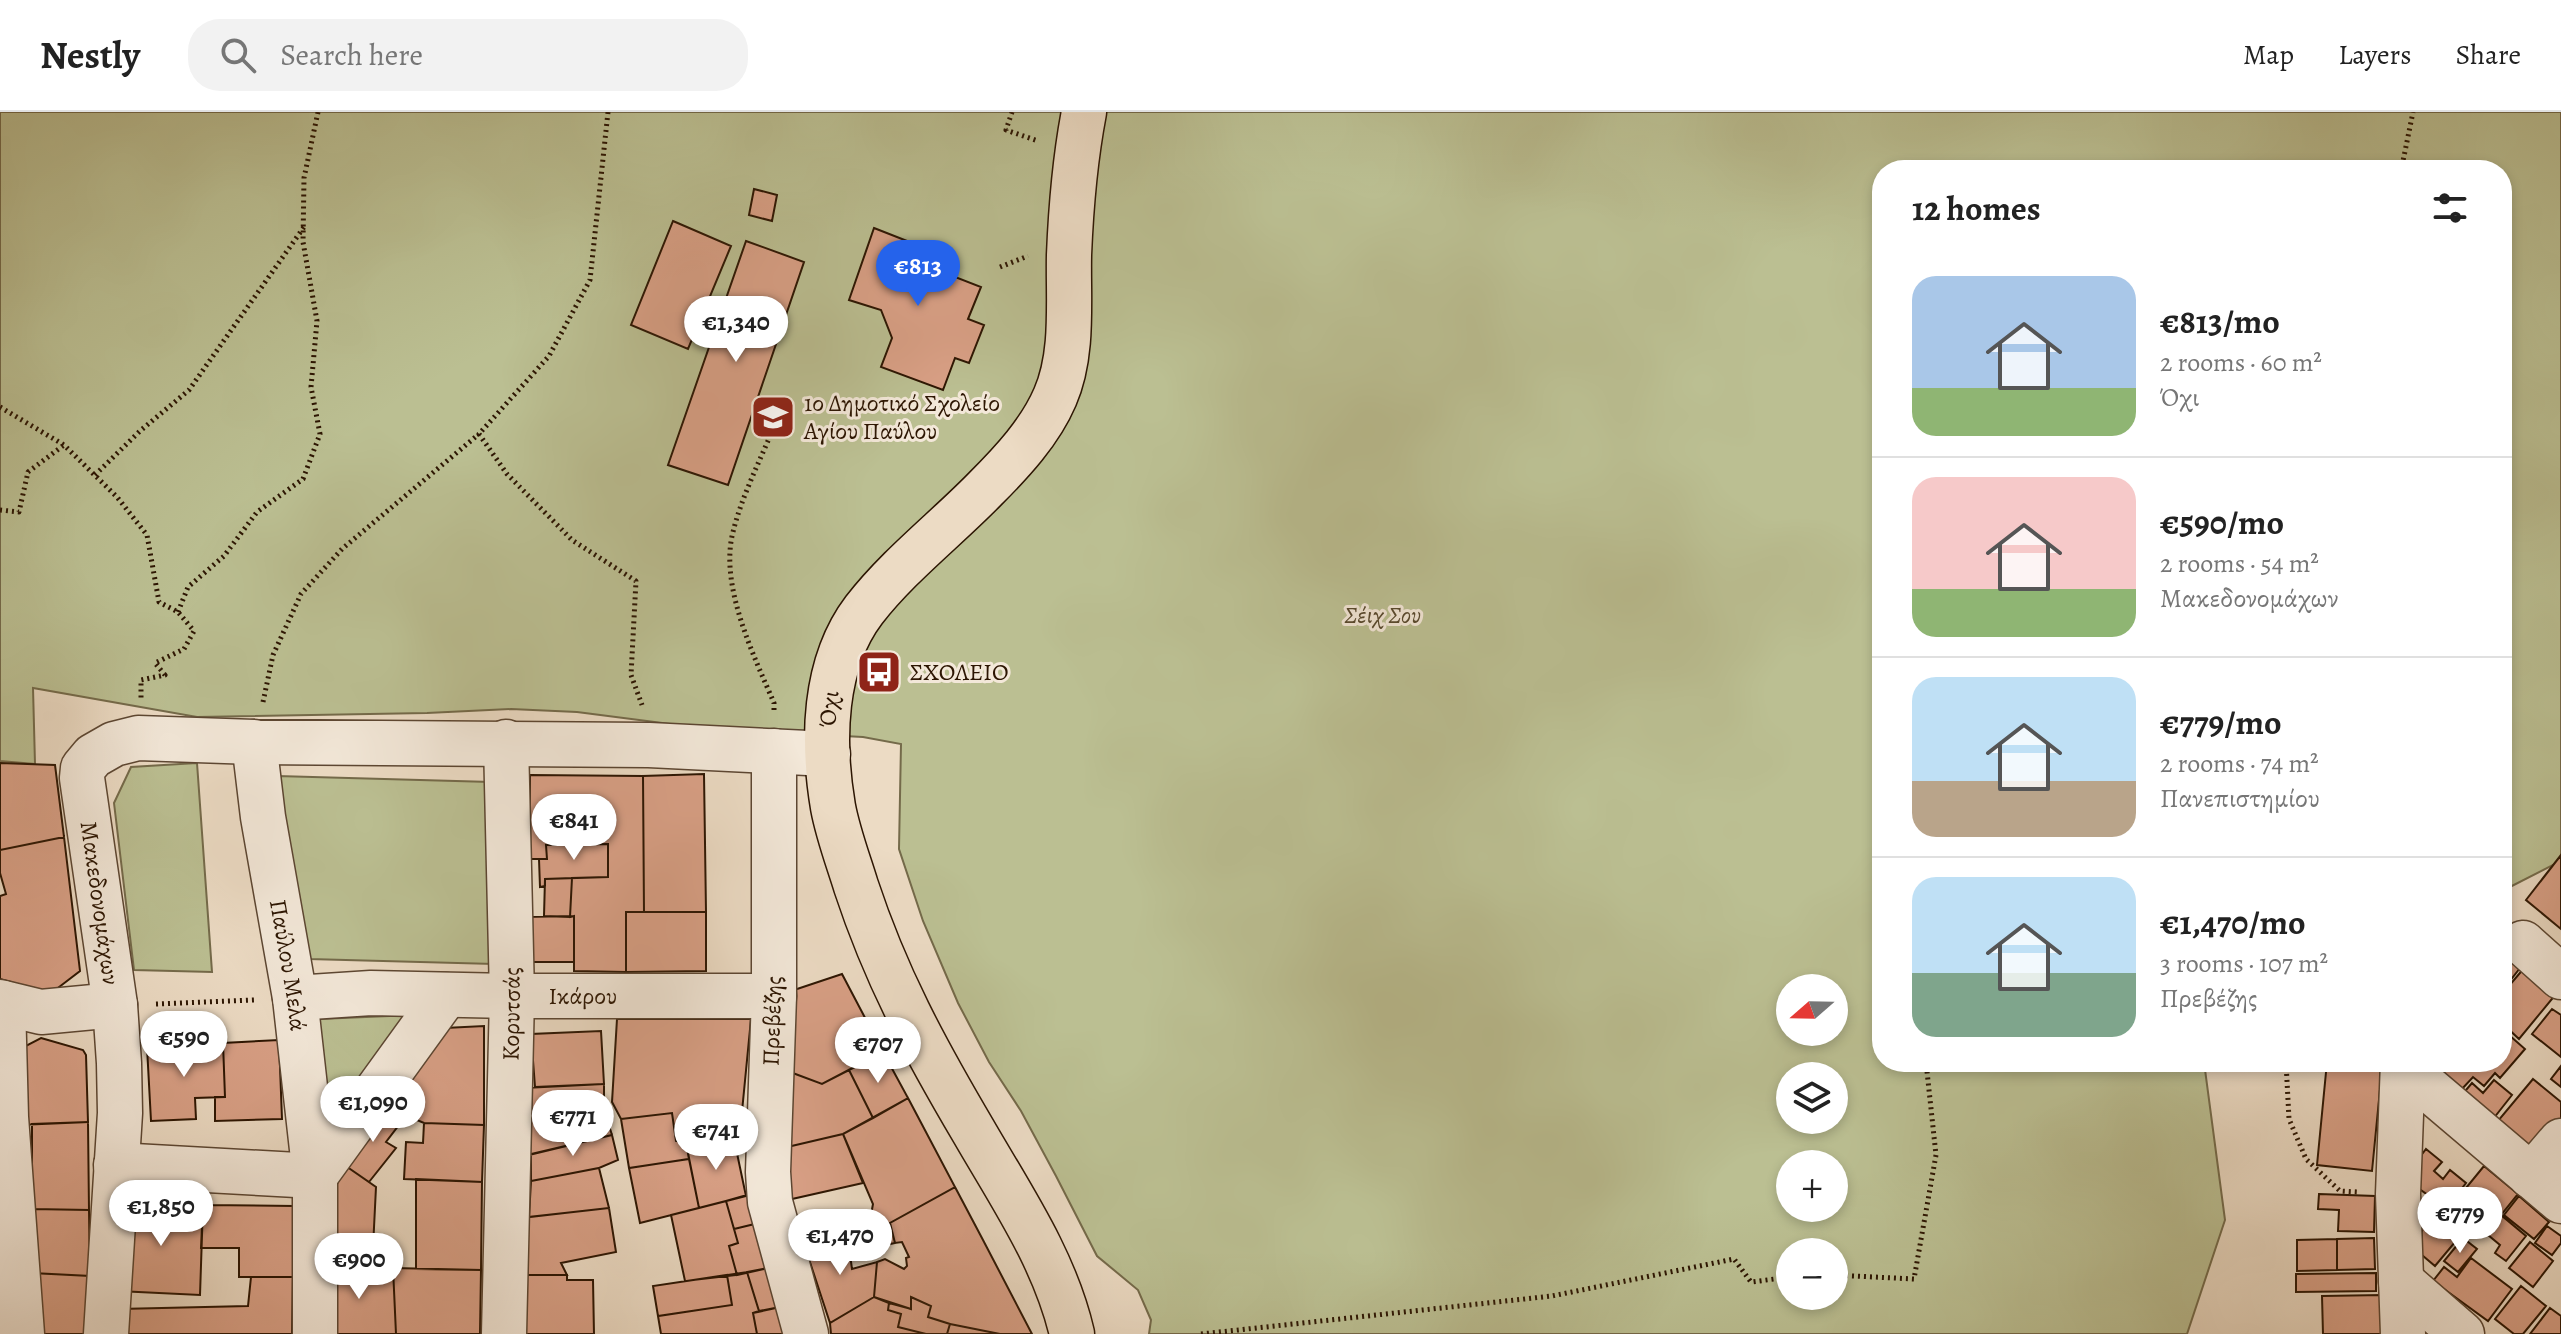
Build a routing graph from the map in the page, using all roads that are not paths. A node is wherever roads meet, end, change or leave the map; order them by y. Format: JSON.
{"nodes":[{"id":1,"x":1084,"y":112,"type":"edge"},
{"id":2,"x":254,"y":742,"type":"junction"},
{"id":3,"x":506,"y":742,"type":"junction"},
{"id":4,"x":774,"y":751,"type":"junction"},
{"id":5,"x":828,"y":754,"type":"junction"},
{"id":6,"x":2523,"y":943,"type":"dead end"},
{"id":7,"x":2561,"y":977,"type":"edge"},
{"id":8,"x":446,"y":995,"type":"junction"},
{"id":9,"x":512,"y":996,"type":"junction"},
{"id":10,"x":774,"y":996,"type":"junction"},
{"id":11,"x":295,"y":998,"type":"junction"},
{"id":12,"x":2,"y":1003,"type":"edge"},
{"id":13,"x":115,"y":1005,"type":"junction"},
{"id":14,"x":2403,"y":1072,"type":"edge"},
{"id":15,"x":2411,"y":1072,"type":"edge"},
{"id":16,"x":2561,"y":1141,"type":"edge"},
{"id":17,"x":116,"y":1165,"type":"junction"},
{"id":18,"x":315,"y":1176,"type":"junction"},
{"id":19,"x":2546,"y":1188,"type":"edge"},
{"id":20,"x":2401,"y":1281,"type":"junction"},
{"id":21,"x":22,"y":1334,"type":"edge"},
{"id":22,"x":106,"y":1334,"type":"edge"},
{"id":23,"x":315,"y":1334,"type":"edge"},
{"id":24,"x":504,"y":1334,"type":"edge"},
{"id":25,"x":806,"y":1334,"type":"edge"},
{"id":26,"x":1072,"y":1334,"type":"edge"},
{"id":27,"x":2403,"y":1334,"type":"edge"},
{"id":28,"x":2462,"y":1334,"type":"edge"}],
"edges":[{"from":1,"to":5,"type":"main road","name":"Όχι"},
{"from":2,"to":3,"type":"street"},
{"from":2,"to":11,"type":"street","name":"Παύλου Μελά"},
{"from":2,"to":13,"type":"street","name":"Μακεδονομάχων"},
{"from":3,"to":4,"type":"street"},
{"from":3,"to":9,"type":"street","name":"Κορυτσάς"},
{"from":4,"to":5,"type":"street"},
{"from":4,"to":10,"type":"street","name":"Πρεβέζης"},
{"from":5,"to":26,"type":"main road","name":"Όχι"},
{"from":6,"to":7,"type":"street"},
{"from":8,"to":9,"type":"street","name":"Ικάρου"},
{"from":8,"to":11,"type":"street","name":"Ικάρου"},
{"from":8,"to":18,"type":"street"},
{"from":9,"to":10,"type":"street","name":"Ικάρου"},
{"from":9,"to":24,"type":"street","name":"Κορυτσάς"},
{"from":10,"to":25,"type":"street","name":"Πρεβέζης"},
{"from":11,"to":18,"type":"street","name":"Παύλου Μελά"},
{"from":12,"to":13,"type":"street"},
{"from":12,"to":21,"type":"street"},
{"from":13,"to":17,"type":"street","name":"Μακεδονομάχων"},
{"from":14,"to":20,"type":"street"},
{"from":15,"to":19,"type":"street"},
{"from":16,"to":19,"type":"street"},
{"from":17,"to":18,"type":"street"},
{"from":17,"to":22,"type":"street","name":"Μακεδονομάχων"},
{"from":18,"to":23,"type":"street","name":"Παύλου Μελά"},
{"from":20,"to":27,"type":"street"},
{"from":20,"to":28,"type":"street"}]}
